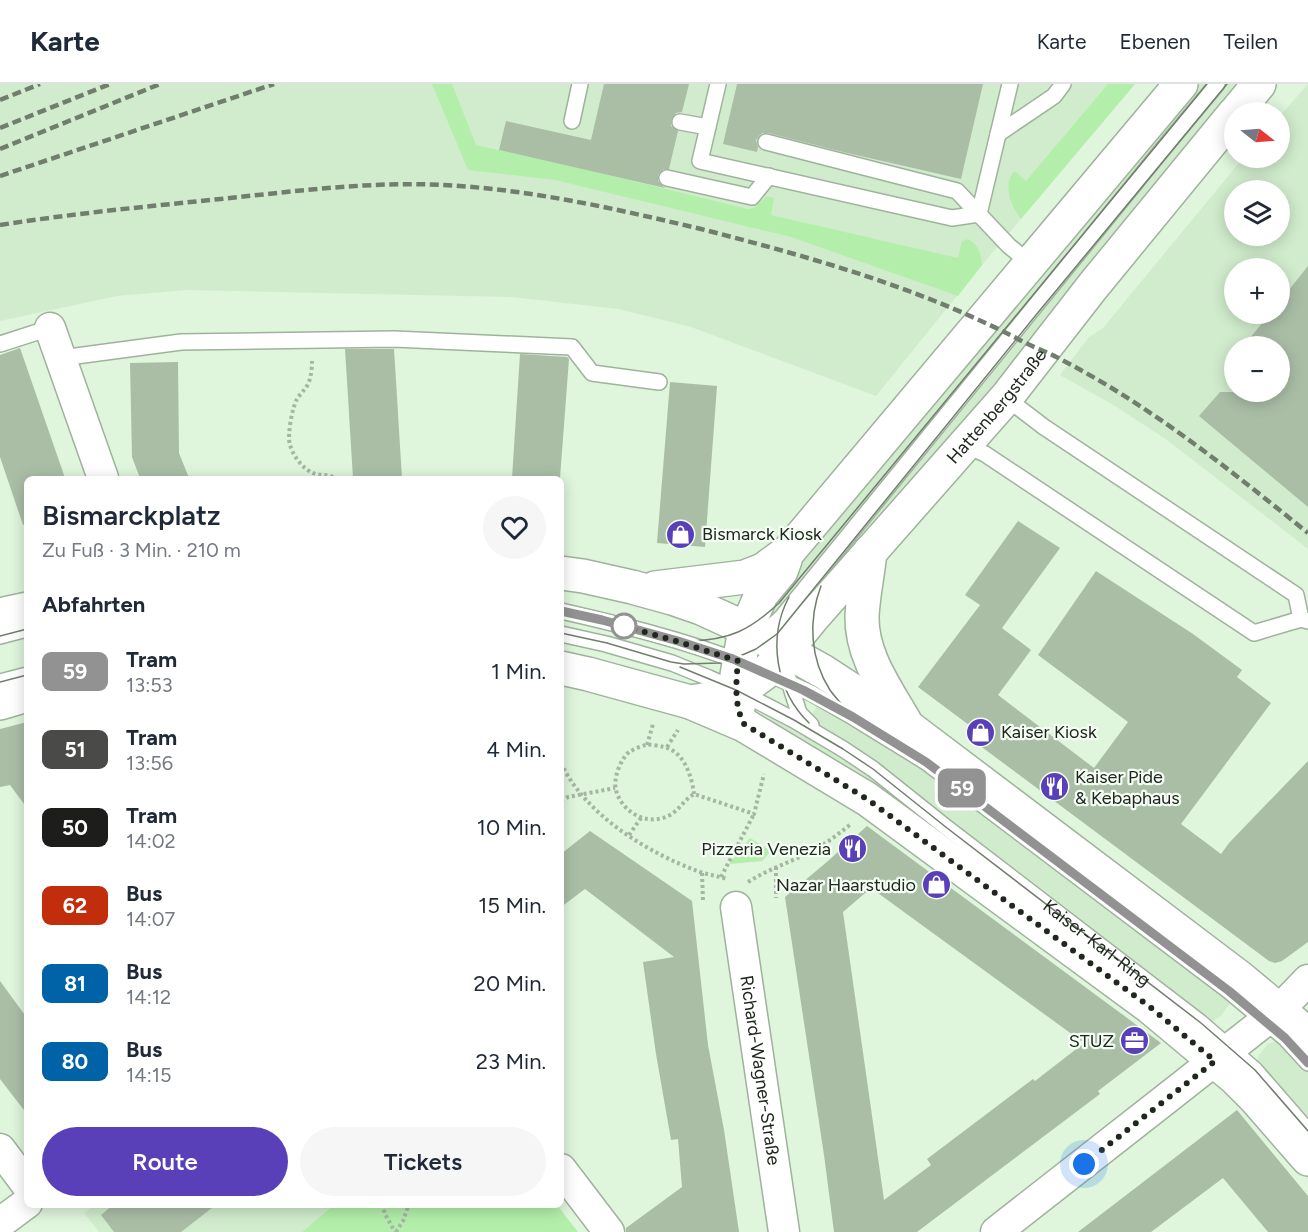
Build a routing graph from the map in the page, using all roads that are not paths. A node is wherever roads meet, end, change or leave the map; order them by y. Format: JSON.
{"nodes":[{"id":1,"x":580,"y":84,"type":"edge"},
{"id":2,"x":718,"y":84,"type":"edge"},
{"id":3,"x":1010,"y":84,"type":"edge"},
{"id":4,"x":1063,"y":84,"type":"edge"},
{"id":5,"x":1181,"y":84,"type":"edge"},
{"id":6,"x":1217,"y":84,"type":"edge"},
{"id":7,"x":1259,"y":84,"type":"edge"},
{"id":8,"x":1244,"y":102,"type":"edge"},
{"id":9,"x":572,"y":121,"type":"dead end"},
{"id":10,"x":680,"y":122,"type":"dead end"},
{"id":11,"x":1224,"y":126,"type":"edge"},
{"id":12,"x":708,"y":127,"type":"junction"},
{"id":13,"x":998,"y":134,"type":"junction"},
{"id":14,"x":766,"y":142,"type":"dead end"},
{"id":15,"x":769,"y":176,"type":"junction"},
{"id":16,"x":667,"y":178,"type":"dead end"},
{"id":17,"x":979,"y":214,"type":"junction"},
{"id":18,"x":1031,"y":264,"type":"junction"},
{"id":19,"x":50,"y":328,"type":"joint"},
{"id":20,"x":0,"y":344,"type":"edge"},
{"id":21,"x":61,"y":358,"type":"junction"},
{"id":22,"x":659,"y":382,"type":"dead end"},
{"id":23,"x":1006,"y":398,"type":"junction"},
{"id":24,"x":964,"y":444,"type":"junction"},
{"id":25,"x":103,"y":476,"type":"edge"},
{"id":26,"x":789,"y":551,"type":"junction"},
{"id":27,"x":870,"y":552,"type":"junction"},
{"id":28,"x":564,"y":573,"type":"edge"},
{"id":29,"x":809,"y":583,"type":"junction"},
{"id":30,"x":632,"y":587,"type":"junction"},
{"id":31,"x":24,"y":610,"type":"edge"},
{"id":32,"x":564,"y":612,"type":"edge"},
{"id":33,"x":0,"y":615,"type":"edge"},
{"id":34,"x":1305,"y":620,"type":"edge"},
{"id":35,"x":24,"y":630,"type":"edge"},
{"id":36,"x":564,"y":635,"type":"edge"},
{"id":37,"x":0,"y":636,"type":"edge"},
{"id":38,"x":754,"y":658,"type":"junction"},
{"id":39,"x":672,"y":663,"type":"junction"},
{"id":40,"x":564,"y":669,"type":"edge"},
{"id":41,"x":24,"y":676,"type":"edge"},
{"id":42,"x":0,"y":682,"type":"edge"},
{"id":43,"x":24,"y":696,"type":"edge"},
{"id":44,"x":0,"y":703,"type":"edge"},
{"id":45,"x":685,"y":715,"type":"junction"},
{"id":46,"x":744,"y":724,"type":"junction"},
{"id":47,"x":907,"y":726,"type":"junction"},
{"id":48,"x":824,"y":737,"type":"junction"},
{"id":49,"x":865,"y":796,"type":"junction"},
{"id":50,"x":737,"y":891,"type":"road end"},
{"id":51,"x":1308,"y":980,"type":"edge"},
{"id":52,"x":1271,"y":1015,"type":"junction"},
{"id":53,"x":1308,"y":1037,"type":"edge"},
{"id":54,"x":1223,"y":1054,"type":"junction"},
{"id":55,"x":1308,"y":1063,"type":"edge"},
{"id":56,"x":1308,"y":1131,"type":"edge"},
{"id":57,"x":0,"y":1149,"type":"edge"},
{"id":58,"x":1308,"y":1160,"type":"edge"},
{"id":59,"x":564,"y":1172,"type":"edge"},
{"id":60,"x":24,"y":1181,"type":"edge"},
{"id":61,"x":24,"y":1205,"type":"edge"},
{"id":62,"x":0,"y":1223,"type":"edge"},
{"id":63,"x":609,"y":1232,"type":"edge"},
{"id":64,"x":784,"y":1232,"type":"edge"},
{"id":65,"x":996,"y":1232,"type":"edge"}],
"edges":[{"from":1,"to":9,"type":"lane"},
{"from":2,"to":12,"type":"lane"},
{"from":3,"to":13,"type":"lane"},
{"from":4,"to":13,"type":"lane"},
{"from":5,"to":18,"type":"street"},
{"from":6,"to":29,"type":"lane","name":"Hattenbergstraße"},
{"from":7,"to":8,"type":"street","name":"Hattenbergstraße"},
{"from":10,"to":12,"type":"lane"},
{"from":11,"to":23,"type":"street","name":"Hattenbergstraße"},
{"from":12,"to":15,"type":"lane"},
{"from":13,"to":17,"type":"lane"},
{"from":14,"to":17,"type":"lane"},
{"from":15,"to":16,"type":"lane"},
{"from":15,"to":17,"type":"lane"},
{"from":17,"to":18,"type":"lane"},
{"from":18,"to":26,"type":"street"},
{"from":19,"to":20,"type":"lane"},
{"from":19,"to":21,"type":"street"},
{"from":21,"to":22,"type":"lane"},
{"from":21,"to":25,"type":"street"},
{"from":23,"to":24,"type":"street","name":"Hattenbergstraße"},
{"from":23,"to":34,"type":"lane"},
{"from":24,"to":27,"type":"street","name":"Hattenbergstraße"},
{"from":24,"to":34,"type":"lane"},
{"from":26,"to":30,"type":"street"},
{"from":26,"to":38,"type":"street"},
{"from":27,"to":38,"type":"street","name":"Hattenbergstraße"},
{"from":27,"to":47,"type":"street"},
{"from":28,"to":30,"type":"street"},
{"from":29,"to":38,"type":"lane"},
{"from":29,"to":38,"type":"lane"},
{"from":30,"to":38,"type":"street"},
{"from":31,"to":33,"type":"street"},
{"from":32,"to":38,"type":"lane"},
{"from":35,"to":37,"type":"lane"},
{"from":36,"to":39,"type":"lane"},
{"from":38,"to":39,"type":"lane"},
{"from":38,"to":39,"type":"lane"},
{"from":38,"to":45,"type":"street"},
{"from":38,"to":46,"type":"street"},
{"from":38,"to":47,"type":"street"},
{"from":38,"to":48,"type":"lane"},
{"from":38,"to":48,"type":"lane"},
{"from":38,"to":52,"type":"lane"},
{"from":40,"to":45,"type":"street","name":"Kaiser-Karl-Ring"},
{"from":41,"to":42,"type":"lane"},
{"from":43,"to":44,"type":"street"},
{"from":45,"to":46,"type":"street","name":"Kaiser-Karl-Ring"},
{"from":46,"to":49,"type":"street","name":"Kaiser-Karl-Ring"},
{"from":47,"to":52,"type":"street"},
{"from":48,"to":49,"type":"lane"},
{"from":49,"to":54,"type":"street","name":"Kaiser-Karl-Ring"},
{"from":50,"to":64,"type":"street","name":"Richard-Wagner-Straße"},
{"from":51,"to":52,"type":"street"},
{"from":52,"to":53,"type":"street"},
{"from":52,"to":54,"type":"street"},
{"from":52,"to":55,"type":"lane"},
{"from":54,"to":56,"type":"lane","name":"Kaiser-Karl-Ring"},
{"from":54,"to":58,"type":"street","name":"Kaiser-Karl-Ring"},
{"from":54,"to":65,"type":"street"},
{"from":57,"to":60,"type":"street"},
{"from":59,"to":63,"type":"street"},
{"from":61,"to":62,"type":"street"}]}
